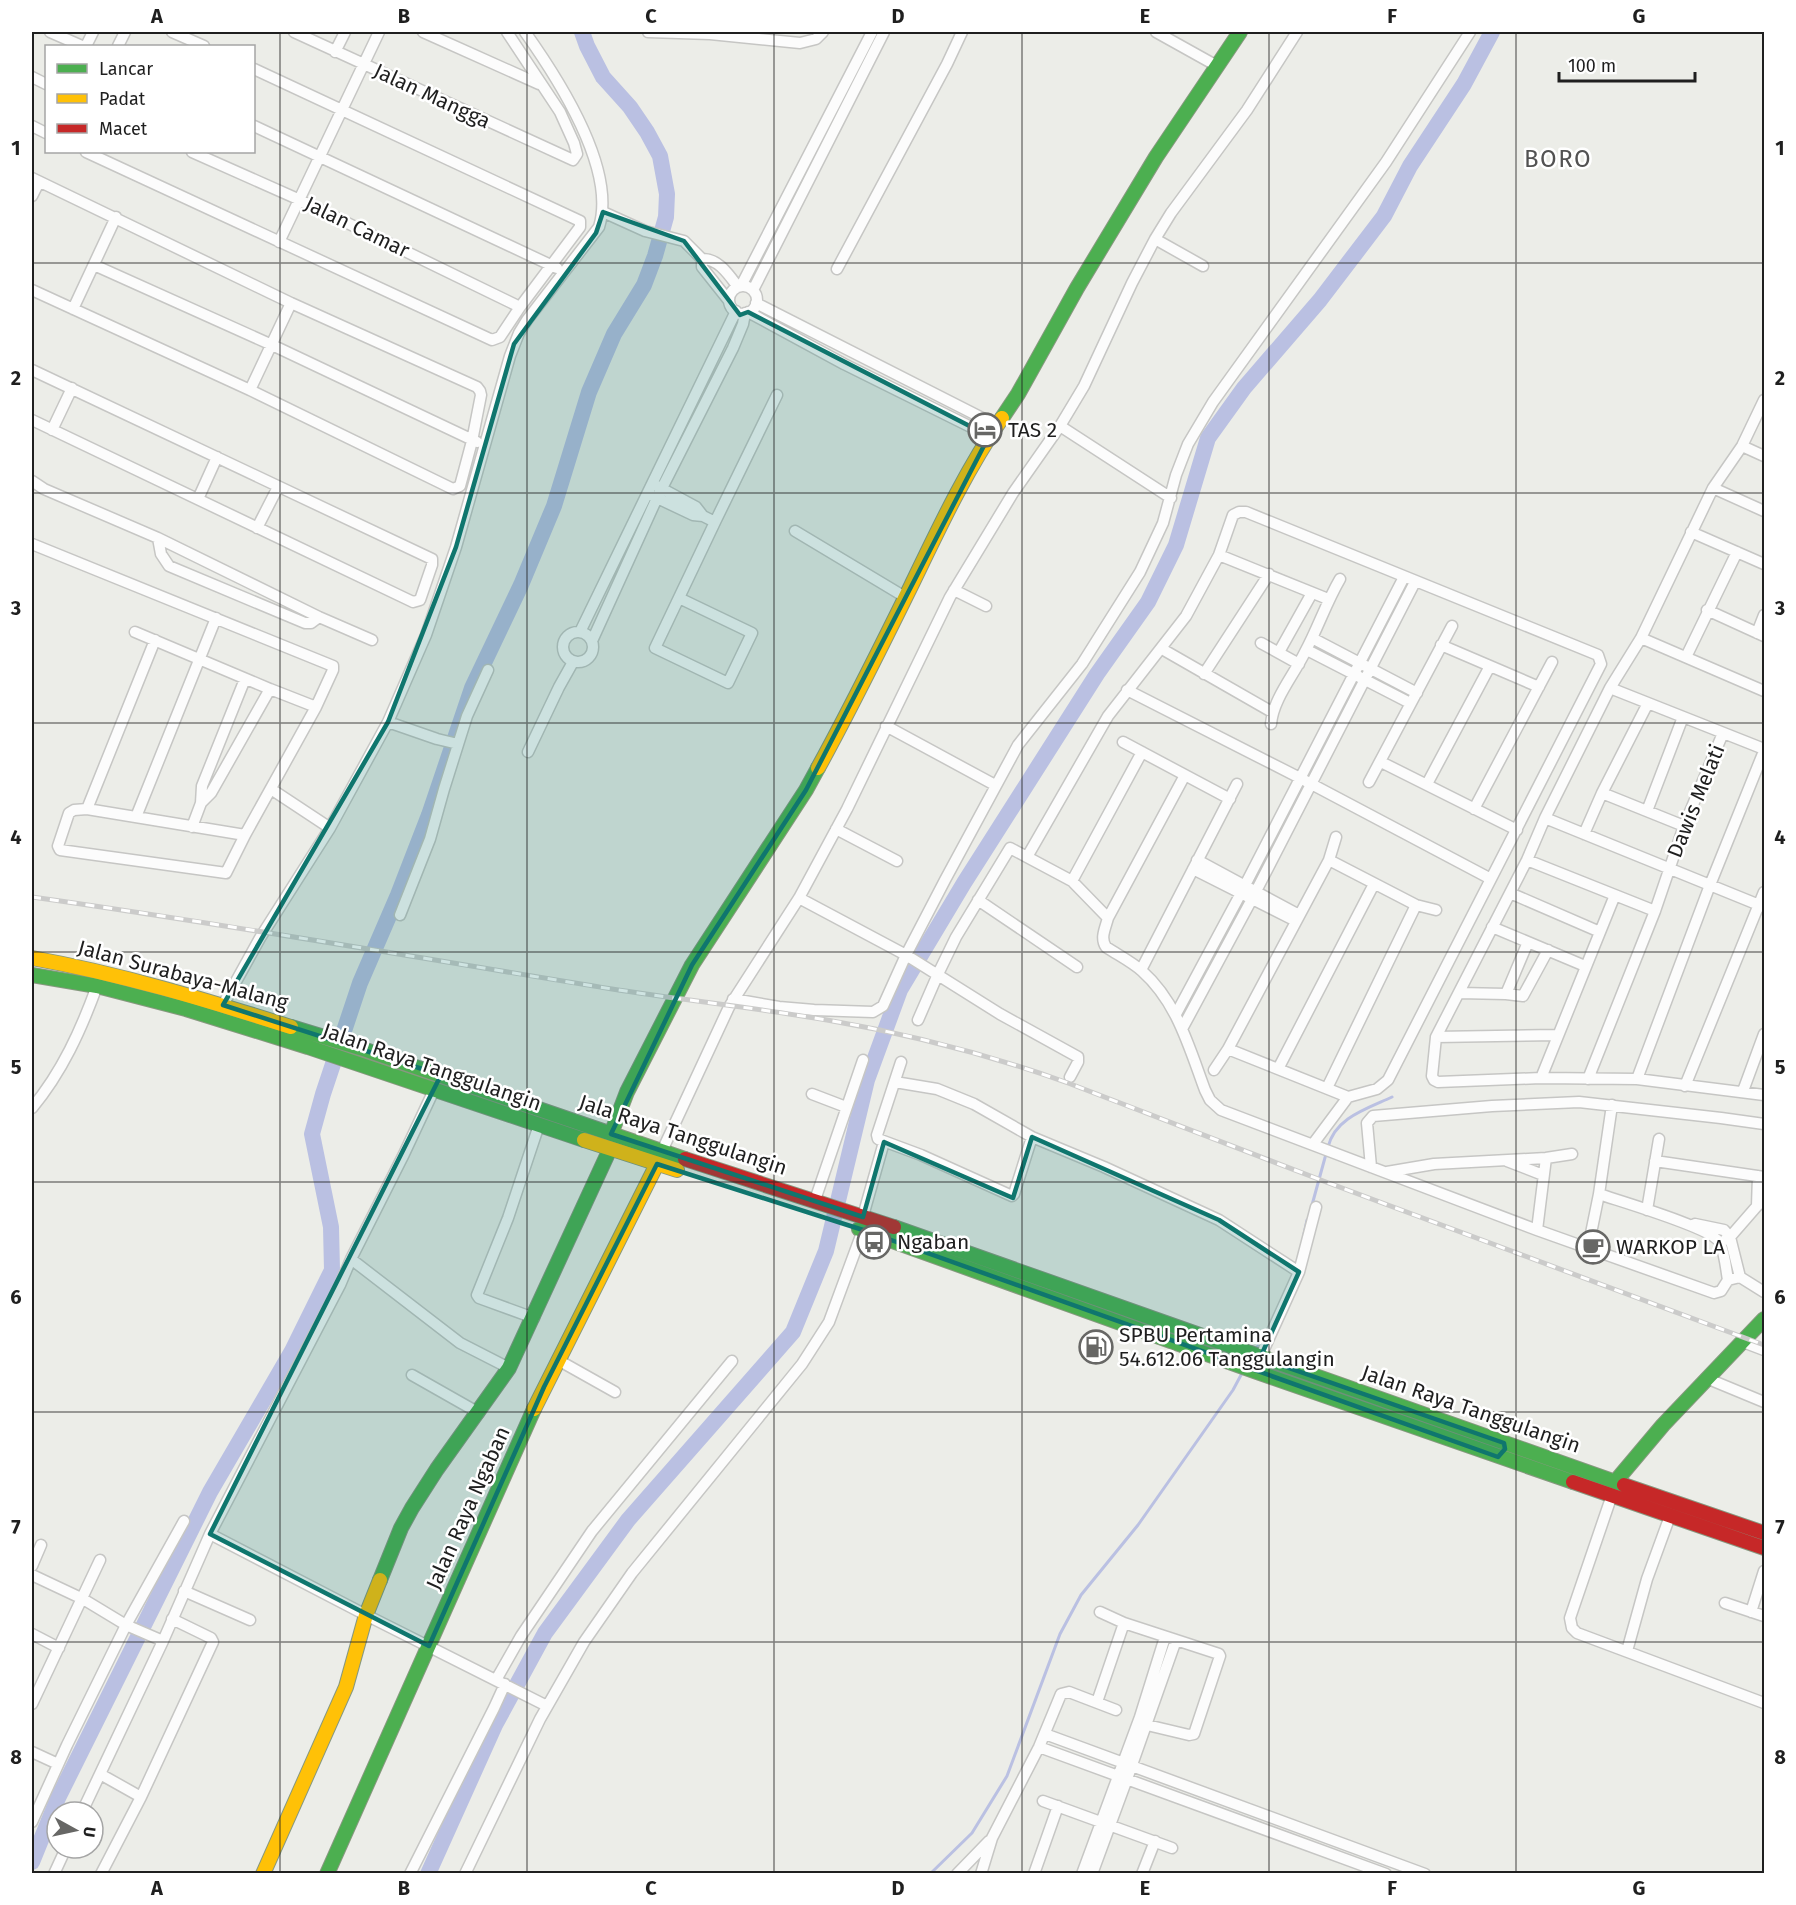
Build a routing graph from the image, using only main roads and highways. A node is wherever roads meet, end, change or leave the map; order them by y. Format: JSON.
{"nodes":[{"id":1,"x":1240,"y":32,"type":"edge"},
{"id":2,"x":32,"y":958,"type":"edge"},
{"id":3,"x":32,"y":975,"type":"edge"},
{"id":4,"x":360,"y":1048,"type":"joint"},
{"id":5,"x":475,"y":1086,"type":"junction"},
{"id":6,"x":471,"y":1103,"type":"junction"},
{"id":7,"x":611,"y":1134,"type":"junction"},
{"id":8,"x":610,"y":1149,"type":"junction"},
{"id":9,"x":659,"y":1157,"type":"junction"},
{"id":10,"x":861,"y":1223,"type":"junction"},
{"id":11,"x":1764,"y":1318,"type":"edge"},
{"id":12,"x":1501,"y":1450,"type":"junction"},
{"id":13,"x":1613,"y":1488,"type":"junction"},
{"id":14,"x":1764,"y":1533,"type":"edge"},
{"id":15,"x":1764,"y":1548,"type":"edge"},
{"id":16,"x":263,"y":1874,"type":"edge"},
{"id":17,"x":327,"y":1874,"type":"edge"}],
"edges":[{"from":1,"to":7,"type":"main road"},
{"from":2,"to":4,"type":"main road","name":"Jalan Surabaya-Malang"},
{"from":3,"to":6,"type":"main road","name":"Jalan Raya Tanggulangin"},
{"from":4,"to":5,"type":"main road","name":"Jala Raya Tanggulangin"},
{"from":5,"to":6,"type":"main road"},
{"from":5,"to":7,"type":"main road","name":"Jala Raya Tanggulangin"},
{"from":6,"to":8,"type":"main road","name":"Jalan Raya Tanggulangin"},
{"from":7,"to":9,"type":"main road","name":"Jala Raya Tanggulangin"},
{"from":8,"to":9,"type":"main road","name":"Jalan Raya Tanggulangin"},
{"from":8,"to":16,"type":"main road"},
{"from":9,"to":10,"type":"main road","name":"Jala Raya Tanggulangin"},
{"from":9,"to":17,"type":"main road","name":"Jalan Raya Ngaban"},
{"from":10,"to":12,"type":"main road","name":"Jalan Raya Tanggulangin"},
{"from":10,"to":12,"type":"main road","name":"Jalan Raya Tanggulangin"},
{"from":11,"to":13,"type":"main road"},
{"from":12,"to":13,"type":"main road","name":"Jalan Raya Tanggulangin"},
{"from":13,"to":14,"type":"main road","name":"Jalan Raya Tanggulangin"},
{"from":13,"to":15,"type":"main road","name":"Jalan Raya Tanggulangin"}]}
